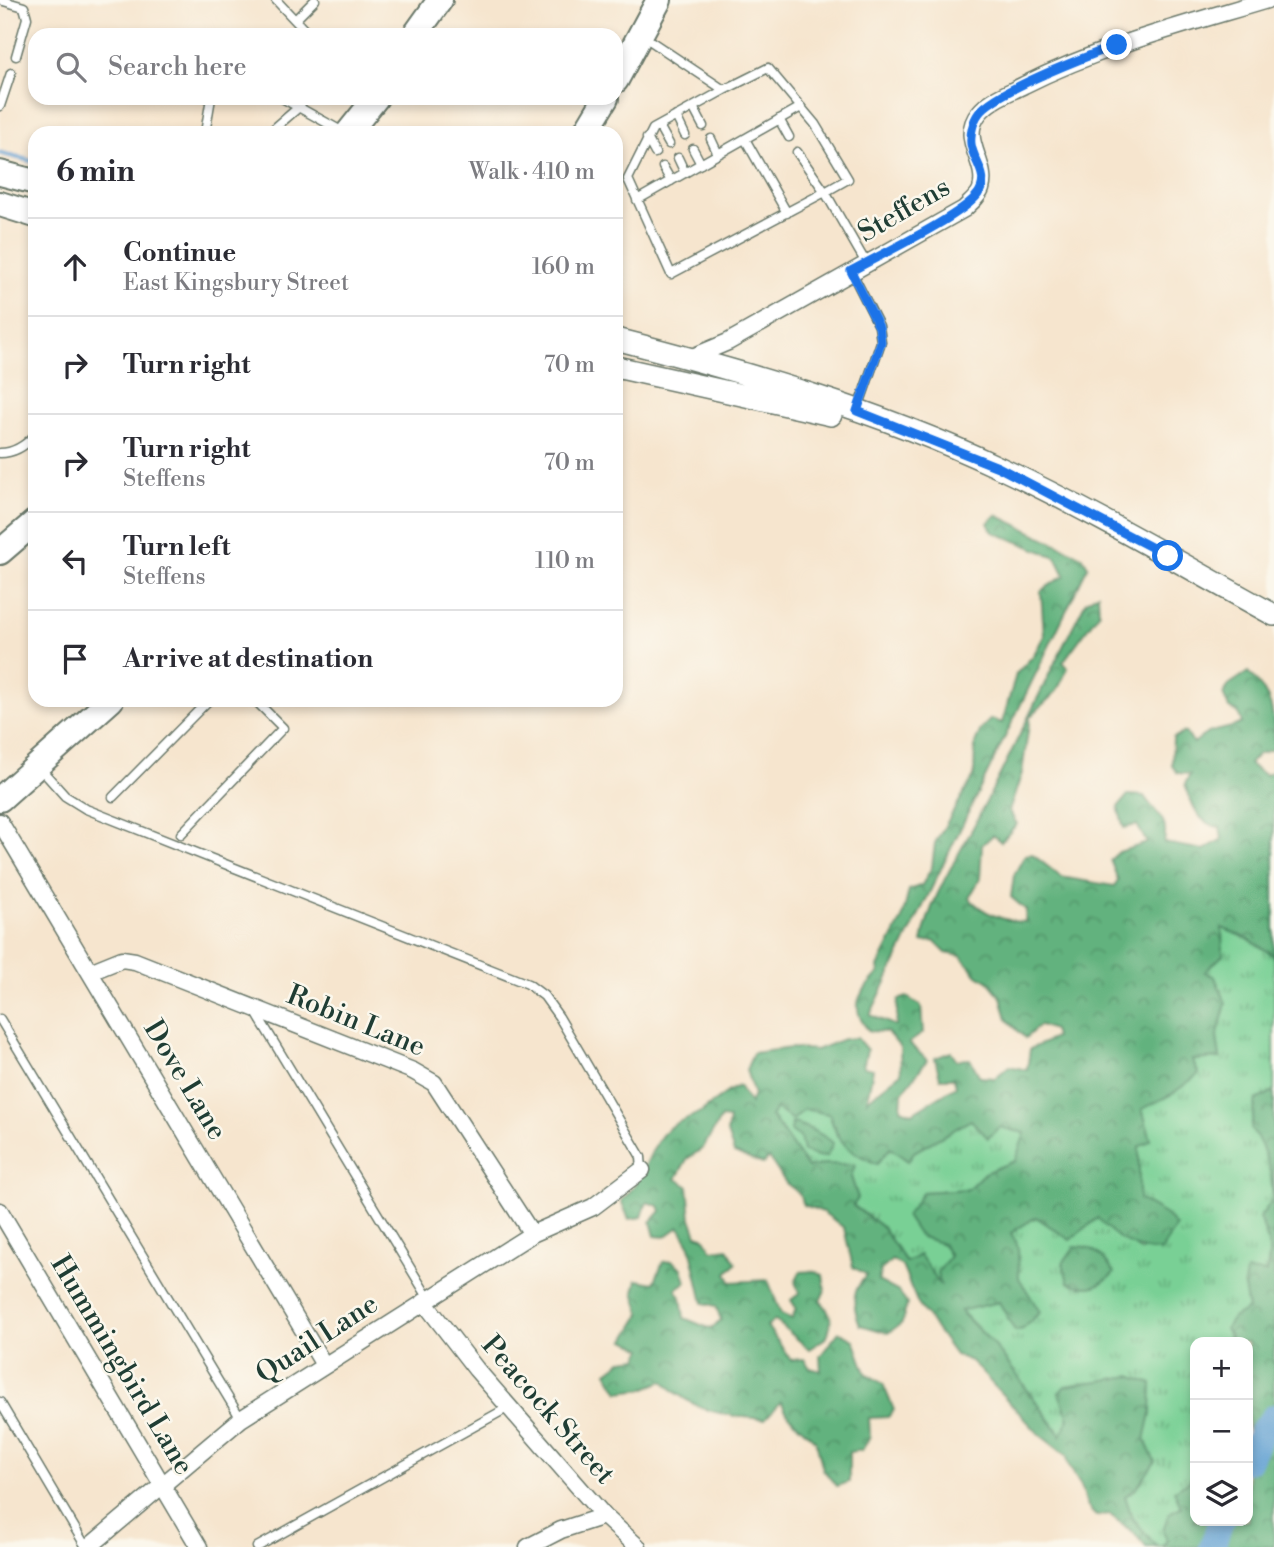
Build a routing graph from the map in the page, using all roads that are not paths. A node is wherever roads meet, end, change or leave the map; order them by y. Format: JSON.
{"nodes":[{"id":1,"x":276,"y":0,"type":"edge"},
{"id":2,"x":315,"y":0,"type":"edge"},
{"id":3,"x":440,"y":0,"type":"edge"},
{"id":4,"x":659,"y":0,"type":"edge"},
{"id":5,"x":1267,"y":0,"type":"edge"},
{"id":6,"x":0,"y":1,"type":"edge"},
{"id":7,"x":295,"y":20,"type":"junction"},
{"id":8,"x":302,"y":28,"type":"edge"},
{"id":9,"x":420,"y":28,"type":"edge"},
{"id":10,"x":640,"y":35,"type":"junction"},
{"id":11,"x":16,"y":55,"type":"dead end"},
{"id":12,"x":623,"y":67,"type":"edge"},
{"id":13,"x":11,"y":73,"type":"dead end"},
{"id":14,"x":724,"y":89,"type":"junction"},
{"id":15,"x":210,"y":105,"type":"edge"},
{"id":16,"x":295,"y":105,"type":"edge"},
{"id":17,"x":370,"y":105,"type":"edge"},
{"id":18,"x":374,"y":105,"type":"edge"},
{"id":19,"x":602,"y":105,"type":"edge"},
{"id":20,"x":0,"y":106,"type":"edge"},
{"id":21,"x":299,"y":107,"type":"junction"},
{"id":22,"x":693,"y":107,"type":"junction"},
{"id":23,"x":801,"y":107,"type":"junction"},
{"id":24,"x":676,"y":116,"type":"junction"},
{"id":25,"x":779,"y":119,"type":"junction"},
{"id":26,"x":659,"y":125,"type":"junction"},
{"id":27,"x":206,"y":126,"type":"edge"},
{"id":28,"x":277,"y":126,"type":"edge"},
{"id":29,"x":334,"y":126,"type":"edge"},
{"id":30,"x":353,"y":126,"type":"edge"},
{"id":31,"x":369,"y":126,"type":"edge"},
{"id":32,"x":589,"y":126,"type":"edge"},
{"id":33,"x":703,"y":126,"type":"dead end"},
{"id":34,"x":685,"y":135,"type":"dead end"},
{"id":35,"x":789,"y":136,"type":"dead end"},
{"id":36,"x":647,"y":138,"type":"junction"},
{"id":37,"x":711,"y":139,"type":"dead end"},
{"id":38,"x":745,"y":139,"type":"junction"},
{"id":39,"x":669,"y":144,"type":"dead end"},
{"id":40,"x":694,"y":149,"type":"dead end"},
{"id":41,"x":797,"y":152,"type":"dead end"},
{"id":42,"x":655,"y":153,"type":"dead end"},
{"id":43,"x":719,"y":154,"type":"junction"},
{"id":44,"x":678,"y":158,"type":"dead end"},
{"id":45,"x":701,"y":164,"type":"junction"},
{"id":46,"x":663,"y":167,"type":"dead end"},
{"id":47,"x":0,"y":173,"type":"edge"},
{"id":48,"x":685,"y":173,"type":"junction"},
{"id":49,"x":28,"y":180,"type":"edge"},
{"id":50,"x":671,"y":181,"type":"junction"},
{"id":51,"x":825,"y":192,"type":"junction"},
{"id":52,"x":637,"y":200,"type":"junction"},
{"id":53,"x":0,"y":204,"type":"edge"},
{"id":54,"x":786,"y":212,"type":"junction"},
{"id":55,"x":28,"y":213,"type":"edge"},
{"id":56,"x":866,"y":263,"type":"junction"},
{"id":57,"x":851,"y":271,"type":"junction"},
{"id":58,"x":623,"y":342,"type":"edge"},
{"id":59,"x":690,"y":358,"type":"junction"},
{"id":60,"x":623,"y":369,"type":"edge"},
{"id":61,"x":857,"y":411,"type":"junction"},
{"id":62,"x":905,"y":429,"type":"junction"},
{"id":63,"x":28,"y":443,"type":"edge"},
{"id":64,"x":0,"y":453,"type":"edge"},
{"id":65,"x":28,"y":528,"type":"edge"},
{"id":66,"x":0,"y":552,"type":"edge"},
{"id":67,"x":1274,"y":615,"type":"edge"},
{"id":68,"x":103,"y":707,"type":"edge"},
{"id":69,"x":202,"y":707,"type":"edge"},
{"id":70,"x":262,"y":707,"type":"edge"},
{"id":71,"x":39,"y":767,"type":"junction"},
{"id":72,"x":113,"y":797,"type":"dead end"},
{"id":73,"x":0,"y":799,"type":"edge"},
{"id":74,"x":0,"y":822,"type":"edge"},
{"id":75,"x":181,"y":834,"type":"dead end"},
{"id":76,"x":90,"y":972,"type":"junction"},
{"id":77,"x":253,"y":1008,"type":"junction"},
{"id":78,"x":0,"y":1019,"type":"edge"},
{"id":79,"x":642,"y":1170,"type":"joint"},
{"id":80,"x":0,"y":1211,"type":"edge"},
{"id":81,"x":533,"y":1234,"type":"junction"},
{"id":82,"x":426,"y":1301,"type":"junction"},
{"id":83,"x":324,"y":1365,"type":"junction"},
{"id":84,"x":0,"y":1402,"type":"edge"},
{"id":85,"x":509,"y":1406,"type":"junction"},
{"id":86,"x":241,"y":1419,"type":"junction"},
{"id":87,"x":163,"y":1485,"type":"junction"},
{"id":88,"x":604,"y":1516,"type":"junction"},
{"id":89,"x":88,"y":1547,"type":"edge"},
{"id":90,"x":199,"y":1547,"type":"edge"},
{"id":91,"x":257,"y":1547,"type":"edge"},
{"id":92,"x":528,"y":1547,"type":"edge"},
{"id":93,"x":638,"y":1547,"type":"edge"}],
"edges":[{"from":1,"to":7,"type":"lane"},
{"from":2,"to":7,"type":"lane"},
{"from":3,"to":9,"type":"main road"},
{"from":4,"to":10,"type":"main road"},
{"from":5,"to":56,"type":"street","name":"Steffens"},
{"from":6,"to":11,"type":"lane"},
{"from":7,"to":8,"type":"lane"},
{"from":10,"to":12,"type":"main road"},
{"from":10,"to":14,"type":"lane"},
{"from":13,"to":20,"type":"lane"},
{"from":14,"to":22,"type":"lane"},
{"from":14,"to":23,"type":"lane"},
{"from":15,"to":27,"type":"lane"},
{"from":16,"to":21,"type":"lane"},
{"from":17,"to":30,"type":"main road"},
{"from":18,"to":31,"type":"main road"},
{"from":19,"to":32,"type":"main road"},
{"from":21,"to":28,"type":"lane"},
{"from":21,"to":29,"type":"lane"},
{"from":22,"to":24,"type":"lane"},
{"from":22,"to":33,"type":"lane"},
{"from":23,"to":25,"type":"lane"},
{"from":23,"to":51,"type":"lane"},
{"from":24,"to":26,"type":"lane"},
{"from":24,"to":34,"type":"lane"},
{"from":25,"to":35,"type":"lane"},
{"from":25,"to":38,"type":"lane"},
{"from":26,"to":36,"type":"lane"},
{"from":26,"to":39,"type":"lane"},
{"from":36,"to":42,"type":"lane"},
{"from":36,"to":52,"type":"lane"},
{"from":37,"to":43,"type":"lane"},
{"from":38,"to":43,"type":"lane"},
{"from":38,"to":54,"type":"lane"},
{"from":40,"to":45,"type":"lane"},
{"from":41,"to":51,"type":"lane"},
{"from":43,"to":45,"type":"lane"},
{"from":44,"to":48,"type":"lane"},
{"from":45,"to":48,"type":"lane"},
{"from":46,"to":50,"type":"lane"},
{"from":47,"to":49,"type":"main road"},
{"from":48,"to":50,"type":"lane"},
{"from":50,"to":52,"type":"lane"},
{"from":51,"to":54,"type":"lane"},
{"from":51,"to":56,"type":"lane"},
{"from":52,"to":54,"type":"lane"},
{"from":53,"to":55,"type":"main road"},
{"from":56,"to":57,"type":"street","name":"Steffens"},
{"from":57,"to":59,"type":"street","name":"Steffens"},
{"from":57,"to":61,"type":"lane"},
{"from":58,"to":59,"type":"main road"},
{"from":59,"to":61,"type":"main road"},
{"from":60,"to":62,"type":"main road"},
{"from":61,"to":62,"type":"main road"},
{"from":62,"to":67,"type":"main road"},
{"from":63,"to":64,"type":"lane"},
{"from":65,"to":66,"type":"main road"},
{"from":68,"to":71,"type":"main road"},
{"from":69,"to":72,"type":"lane"},
{"from":70,"to":75,"type":"lane"},
{"from":71,"to":73,"type":"main road"},
{"from":71,"to":79,"type":"lane"},
{"from":74,"to":76,"type":"street","name":"Dove Lane"},
{"from":76,"to":77,"type":"street","name":"Robin Lane"},
{"from":76,"to":83,"type":"street","name":"Dove Lane"},
{"from":77,"to":81,"type":"street","name":"Robin Lane"},
{"from":77,"to":82,"type":"lane"},
{"from":78,"to":86,"type":"lane"},
{"from":79,"to":81,"type":"street","name":"Quail Lane"},
{"from":80,"to":87,"type":"street","name":"Hummingbird Lane"},
{"from":81,"to":82,"type":"street","name":"Quail Lane"},
{"from":82,"to":83,"type":"street","name":"Quail Lane"},
{"from":82,"to":85,"type":"street","name":"Peacock Street"},
{"from":83,"to":86,"type":"street","name":"Quail Lane"},
{"from":84,"to":89,"type":"lane"},
{"from":85,"to":88,"type":"street","name":"Peacock Street"},
{"from":85,"to":91,"type":"lane"},
{"from":86,"to":87,"type":"street","name":"Quail Lane"},
{"from":87,"to":89,"type":"street","name":"Quail Lane"},
{"from":87,"to":90,"type":"street","name":"Hummingbird Lane"},
{"from":88,"to":92,"type":"street"},
{"from":88,"to":93,"type":"street","name":"Peacock Street"}]}
